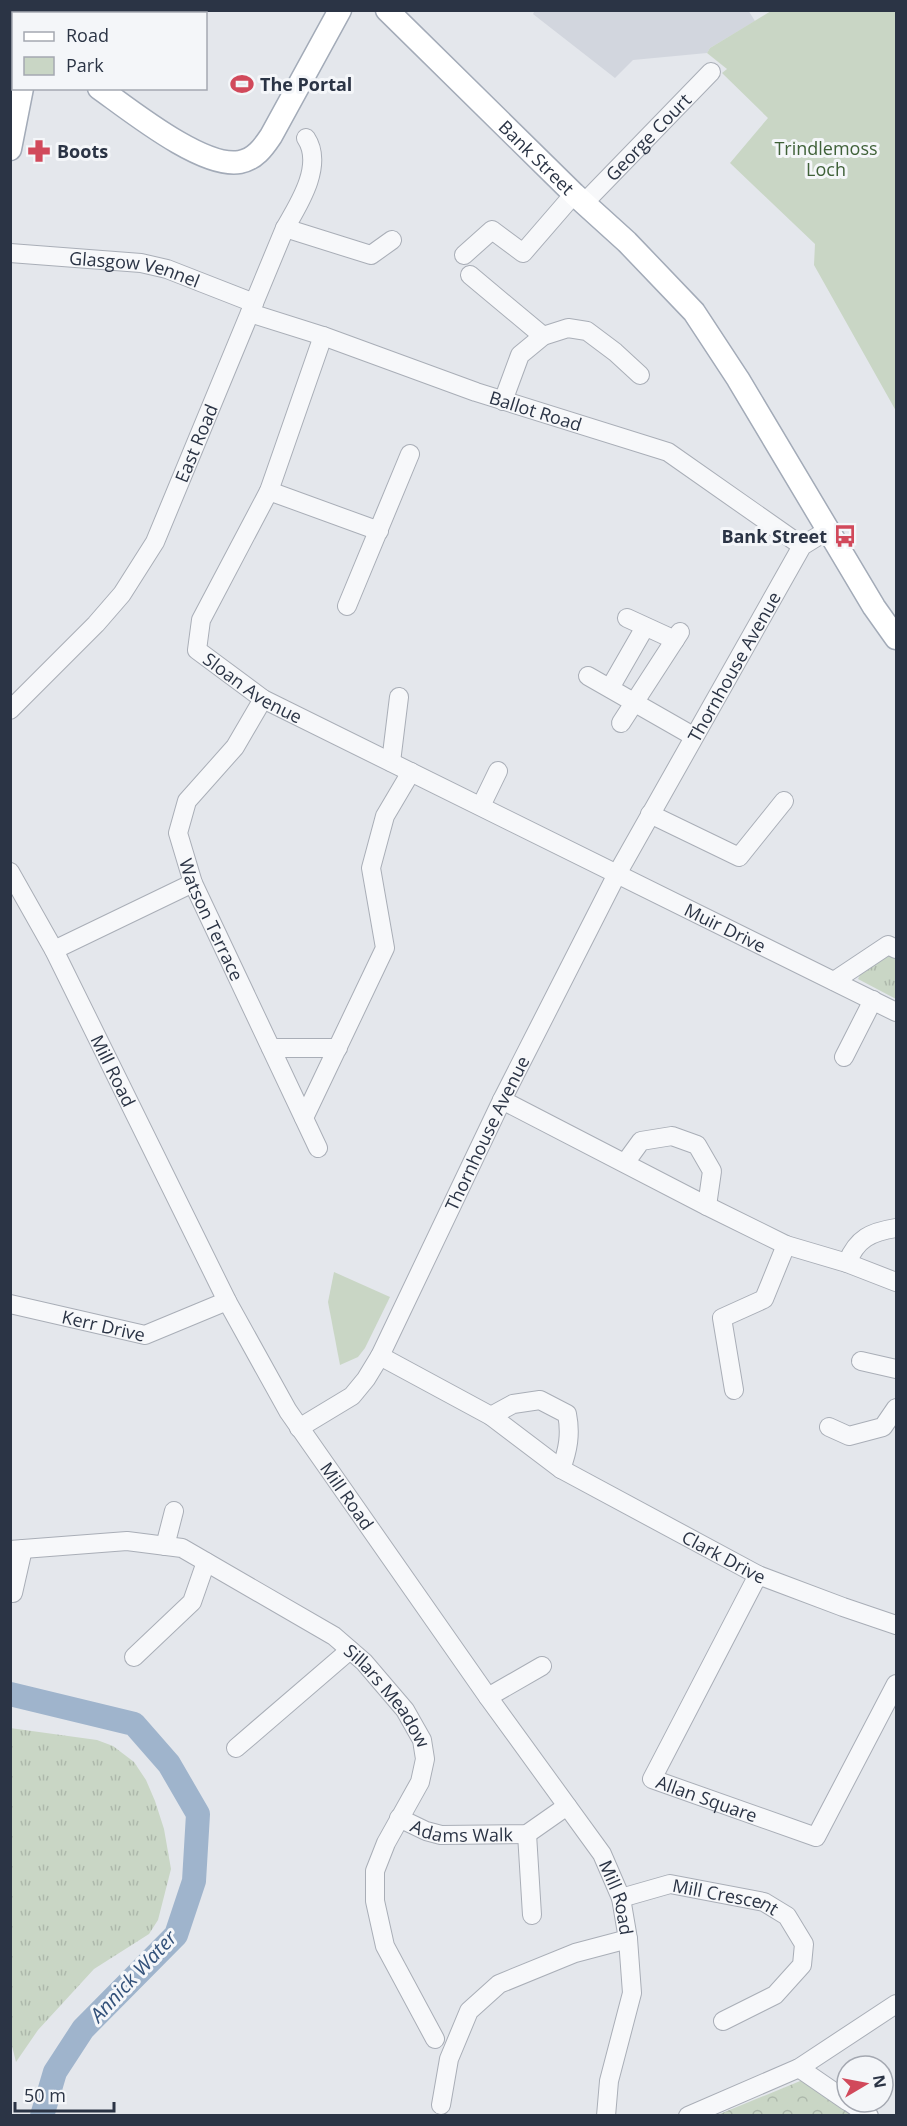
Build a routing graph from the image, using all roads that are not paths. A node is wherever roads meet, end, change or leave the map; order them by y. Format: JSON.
{"nodes":[{"id":1,"x":340,"y":10,"type":"edge"},
{"id":2,"x":387,"y":10,"type":"edge"},
{"id":3,"x":711,"y":72,"type":"dead end"},
{"id":4,"x":102,"y":90,"type":"edge"},
{"id":5,"x":16,"y":102,"type":"edge"},
{"id":6,"x":306,"y":138,"type":"dead end"},
{"id":7,"x":10,"y":149,"type":"edge"},
{"id":8,"x":579,"y":198,"type":"junction"},
{"id":9,"x":285,"y":228,"type":"junction"},
{"id":10,"x":392,"y":240,"type":"dead end"},
{"id":11,"x":10,"y":253,"type":"edge"},
{"id":12,"x":464,"y":255,"type":"dead end"},
{"id":13,"x":470,"y":275,"type":"dead end"},
{"id":14,"x":252,"y":308,"type":"junction"},
{"id":15,"x":323,"y":336,"type":"junction"},
{"id":16,"x":543,"y":336,"type":"junction"},
{"id":17,"x":639,"y":375,"type":"dead end"},
{"id":18,"x":503,"y":401,"type":"junction"},
{"id":19,"x":410,"y":454,"type":"dead end"},
{"id":20,"x":268,"y":491,"type":"junction"},
{"id":21,"x":828,"y":530,"type":"junction"},
{"id":22,"x":379,"y":531,"type":"junction"},
{"id":23,"x":802,"y":546,"type":"junction"},
{"id":24,"x":347,"y":606,"type":"dead end"},
{"id":25,"x":627,"y":618,"type":"dead end"},
{"id":26,"x":645,"y":627,"type":"junction"},
{"id":27,"x":897,"y":638,"type":"edge"},
{"id":28,"x":588,"y":676,"type":"dead end"},
{"id":29,"x":610,"y":688,"type":"junction"},
{"id":30,"x":399,"y":697,"type":"dead end"},
{"id":31,"x":263,"y":699,"type":"junction"},
{"id":32,"x":634,"y":702,"type":"junction"},
{"id":33,"x":10,"y":710,"type":"edge"},
{"id":34,"x":621,"y":723,"type":"dead end"},
{"id":35,"x":693,"y":736,"type":"junction"},
{"id":36,"x":391,"y":762,"type":"junction"},
{"id":37,"x":498,"y":771,"type":"dead end"},
{"id":38,"x":411,"y":772,"type":"junction"},
{"id":39,"x":784,"y":801,"type":"dead end"},
{"id":40,"x":481,"y":806,"type":"junction"},
{"id":41,"x":650,"y":814,"type":"junction"},
{"id":42,"x":10,"y":872,"type":"edge"},
{"id":43,"x":616,"y":874,"type":"junction"},
{"id":44,"x":193,"y":883,"type":"junction"},
{"id":45,"x":897,"y":949,"type":"edge"},
{"id":46,"x":54,"y":950,"type":"junction"},
{"id":47,"x":834,"y":981,"type":"junction"},
{"id":48,"x":873,"y":1000,"type":"junction"},
{"id":49,"x":897,"y":1012,"type":"edge"},
{"id":50,"x":271,"y":1048,"type":"junction"},
{"id":51,"x":338,"y":1048,"type":"junction"},
{"id":52,"x":844,"y":1057,"type":"dead end"},
{"id":53,"x":502,"y":1100,"type":"junction"},
{"id":54,"x":304,"y":1118,"type":"junction"},
{"id":55,"x":318,"y":1148,"type":"dead end"},
{"id":56,"x":625,"y":1162,"type":"junction"},
{"id":57,"x":707,"y":1206,"type":"junction"},
{"id":58,"x":897,"y":1228,"type":"edge"},
{"id":59,"x":786,"y":1245,"type":"junction"},
{"id":60,"x":847,"y":1263,"type":"junction"},
{"id":61,"x":897,"y":1282,"type":"edge"},
{"id":62,"x":227,"y":1301,"type":"junction"},
{"id":63,"x":10,"y":1304,"type":"edge"},
{"id":64,"x":380,"y":1356,"type":"junction"},
{"id":65,"x":861,"y":1361,"type":"dead end"},
{"id":66,"x":897,"y":1369,"type":"edge"},
{"id":67,"x":734,"y":1390,"type":"dead end"},
{"id":68,"x":897,"y":1407,"type":"edge"},
{"id":69,"x":491,"y":1416,"type":"junction"},
{"id":70,"x":829,"y":1427,"type":"dead end"},
{"id":71,"x":299,"y":1428,"type":"junction"},
{"id":72,"x":561,"y":1469,"type":"junction"},
{"id":73,"x":174,"y":1512,"type":"dead end"},
{"id":74,"x":165,"y":1546,"type":"junction"},
{"id":75,"x":17,"y":1549,"type":"edge"},
{"id":76,"x":206,"y":1562,"type":"junction"},
{"id":77,"x":758,"y":1575,"type":"junction"},
{"id":78,"x":13,"y":1593,"type":"dead end"},
{"id":79,"x":897,"y":1625,"type":"edge"},
{"id":80,"x":350,"y":1650,"type":"junction"},
{"id":81,"x":134,"y":1657,"type":"dead end"},
{"id":82,"x":542,"y":1666,"type":"dead end"},
{"id":83,"x":897,"y":1684,"type":"edge"},
{"id":84,"x":489,"y":1697,"type":"junction"},
{"id":85,"x":236,"y":1748,"type":"dead end"},
{"id":86,"x":567,"y":1806,"type":"junction"},
{"id":87,"x":399,"y":1818,"type":"junction"},
{"id":88,"x":527,"y":1834,"type":"junction"},
{"id":89,"x":621,"y":1898,"type":"junction"},
{"id":90,"x":531,"y":1914,"type":"dead end"},
{"id":91,"x":628,"y":1939,"type":"junction"},
{"id":92,"x":897,"y":2004,"type":"edge"},
{"id":93,"x":723,"y":2020,"type":"dead end"},
{"id":94,"x":435,"y":2039,"type":"dead end"},
{"id":95,"x":799,"y":2068,"type":"junction"},
{"id":96,"x":835,"y":2092,"type":"edge"},
{"id":97,"x":441,"y":2105,"type":"dead end"},
{"id":98,"x":606,"y":2115,"type":"edge"},
{"id":99,"x":688,"y":2115,"type":"edge"}],
"edges":[{"from":1,"to":4,"type":"main road"},
{"from":2,"to":8,"type":"main road","name":"Bank Street"},
{"from":3,"to":8,"type":"street","name":"George Court"},
{"from":5,"to":7,"type":"main road"},
{"from":6,"to":9,"type":"street","name":"East Road"},
{"from":8,"to":12,"type":"street","name":"George Court"},
{"from":8,"to":21,"type":"main road","name":"Bank Street"},
{"from":9,"to":10,"type":"street"},
{"from":9,"to":14,"type":"street","name":"East Road"},
{"from":11,"to":14,"type":"street","name":"Glasgow Vennel"},
{"from":13,"to":16,"type":"street"},
{"from":14,"to":15,"type":"street","name":"Ballot Road"},
{"from":14,"to":33,"type":"street","name":"East Road"},
{"from":15,"to":18,"type":"street","name":"Ballot Road"},
{"from":15,"to":20,"type":"street","name":"Sloan Avenue"},
{"from":16,"to":17,"type":"street"},
{"from":16,"to":18,"type":"street"},
{"from":18,"to":23,"type":"street","name":"Ballot Road"},
{"from":19,"to":22,"type":"street"},
{"from":20,"to":22,"type":"street"},
{"from":20,"to":31,"type":"street","name":"Sloan Avenue"},
{"from":21,"to":23,"type":"street","name":"Thornhouse Avenue"},
{"from":21,"to":27,"type":"main road","name":"Bank Street"},
{"from":22,"to":24,"type":"street"},
{"from":23,"to":35,"type":"street","name":"Thornhouse Avenue"},
{"from":25,"to":26,"type":"street"},
{"from":26,"to":29,"type":"street"},
{"from":26,"to":32,"type":"street"},
{"from":28,"to":29,"type":"street"},
{"from":29,"to":32,"type":"street"},
{"from":30,"to":36,"type":"street"},
{"from":31,"to":36,"type":"street","name":"Sloan Avenue"},
{"from":31,"to":44,"type":"street","name":"Watson Terrace"},
{"from":32,"to":34,"type":"street"},
{"from":32,"to":35,"type":"street"},
{"from":35,"to":41,"type":"street","name":"Thornhouse Avenue"},
{"from":36,"to":38,"type":"street","name":"Sloan Avenue"},
{"from":37,"to":40,"type":"street"},
{"from":38,"to":40,"type":"street","name":"Sloan Avenue"},
{"from":38,"to":51,"type":"street"},
{"from":39,"to":41,"type":"street"},
{"from":40,"to":43,"type":"street","name":"Sloan Avenue"},
{"from":41,"to":43,"type":"street","name":"Thornhouse Avenue"},
{"from":42,"to":46,"type":"street","name":"Mill Road"},
{"from":43,"to":47,"type":"street","name":"Muir Drive"},
{"from":43,"to":53,"type":"street","name":"Thornhouse Avenue"},
{"from":44,"to":46,"type":"street"},
{"from":44,"to":50,"type":"street","name":"Watson Terrace"},
{"from":45,"to":47,"type":"street"},
{"from":46,"to":62,"type":"street","name":"Mill Road"},
{"from":47,"to":48,"type":"street","name":"Muir Drive"},
{"from":48,"to":49,"type":"street","name":"Muir Drive"},
{"from":48,"to":52,"type":"street"},
{"from":50,"to":51,"type":"street"},
{"from":50,"to":54,"type":"street","name":"Watson Terrace"},
{"from":51,"to":54,"type":"street"},
{"from":53,"to":56,"type":"street"},
{"from":53,"to":64,"type":"street","name":"Thornhouse Avenue"},
{"from":54,"to":55,"type":"street","name":"Watson Terrace"},
{"from":56,"to":57,"type":"street"},
{"from":56,"to":57,"type":"street"},
{"from":57,"to":59,"type":"street"},
{"from":58,"to":60,"type":"street"},
{"from":59,"to":60,"type":"street"},
{"from":59,"to":67,"type":"street"},
{"from":60,"to":61,"type":"street"},
{"from":62,"to":63,"type":"street","name":"Kerr Drive"},
{"from":62,"to":71,"type":"street","name":"Mill Road"},
{"from":64,"to":69,"type":"street","name":"Clark Drive"},
{"from":64,"to":71,"type":"street","name":"Thornhouse Avenue"},
{"from":65,"to":66,"type":"street"},
{"from":68,"to":70,"type":"street"},
{"from":69,"to":72,"type":"street","name":"Clark Drive"},
{"from":69,"to":72,"type":"street"},
{"from":71,"to":84,"type":"street","name":"Mill Road"},
{"from":72,"to":77,"type":"street","name":"Clark Drive"},
{"from":73,"to":74,"type":"street"},
{"from":74,"to":75,"type":"street","name":"Sillars Meadow"},
{"from":74,"to":76,"type":"street","name":"Sillars Meadow"},
{"from":75,"to":78,"type":"street"},
{"from":76,"to":80,"type":"street","name":"Sillars Meadow"},
{"from":76,"to":81,"type":"street"},
{"from":77,"to":79,"type":"street","name":"Clark Drive"},
{"from":77,"to":83,"type":"street","name":"Allan Square"},
{"from":80,"to":85,"type":"street"},
{"from":80,"to":87,"type":"street","name":"Sillars Meadow"},
{"from":82,"to":84,"type":"street"},
{"from":84,"to":86,"type":"street","name":"Mill Road"},
{"from":86,"to":88,"type":"street","name":"Adams Walk"},
{"from":86,"to":89,"type":"street","name":"Mill Road"},
{"from":87,"to":88,"type":"street","name":"Adams Walk"},
{"from":87,"to":94,"type":"street","name":"Sillars Meadow"},
{"from":88,"to":90,"type":"street","name":"Adams Walk"},
{"from":89,"to":91,"type":"street","name":"Mill Road"},
{"from":89,"to":93,"type":"street","name":"Mill Crescent"},
{"from":91,"to":97,"type":"street"},
{"from":91,"to":98,"type":"street","name":"Mill Road"},
{"from":92,"to":95,"type":"street"},
{"from":95,"to":96,"type":"street"},
{"from":95,"to":99,"type":"street"}]}
